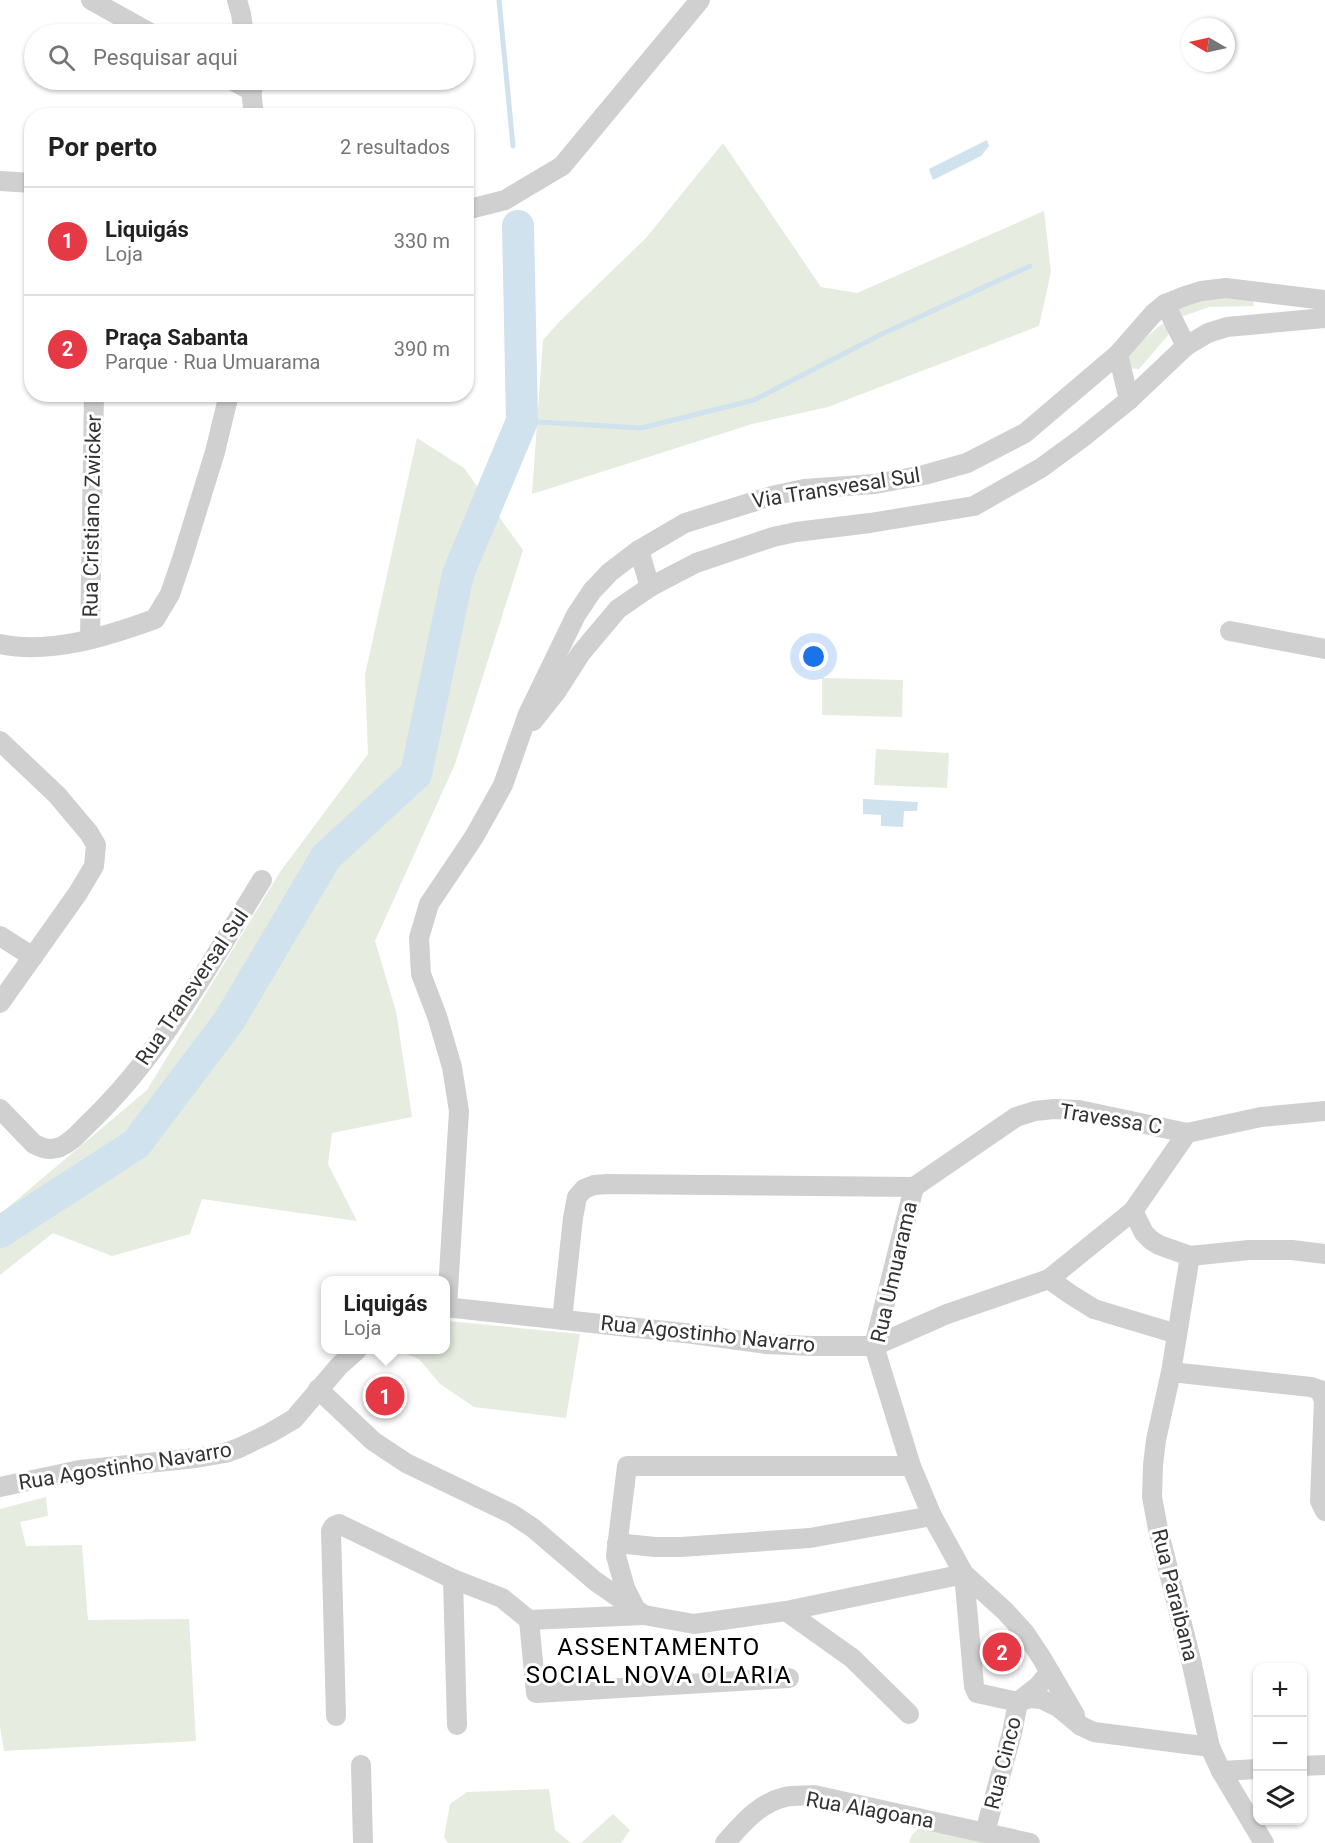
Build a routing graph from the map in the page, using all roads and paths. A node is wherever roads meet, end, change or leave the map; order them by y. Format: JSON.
{"nodes":[{"id":1,"x":91,"y":0,"type":"edge"},
{"id":2,"x":237,"y":0,"type":"edge"},
{"id":3,"x":700,"y":0,"type":"edge"},
{"id":4,"x":683,"y":9,"type":"edge"},
{"id":5,"x":134,"y":24,"type":"edge"},
{"id":6,"x":242,"y":24,"type":"edge"},
{"id":7,"x":251,"y":90,"type":"edge"},
{"id":8,"x":253,"y":108,"type":"edge"},
{"id":9,"x":0,"y":181,"type":"edge"},
{"id":10,"x":24,"y":182,"type":"edge"},
{"id":11,"x":474,"y":208,"type":"edge"},
{"id":12,"x":1325,"y":300,"type":"edge"},
{"id":13,"x":1165,"y":304,"type":"junction"},
{"id":14,"x":1325,"y":318,"type":"edge"},
{"id":15,"x":1186,"y":346,"type":"junction"},
{"id":16,"x":1118,"y":354,"type":"junction"},
{"id":17,"x":1129,"y":400,"type":"junction"},
{"id":18,"x":94,"y":402,"type":"edge"},
{"id":19,"x":227,"y":402,"type":"edge"},
{"id":20,"x":639,"y":550,"type":"junction"},
{"id":21,"x":650,"y":587,"type":"junction"},
{"id":22,"x":1230,"y":631,"type":"dead end"},
{"id":23,"x":90,"y":638,"type":"junction"},
{"id":24,"x":0,"y":644,"type":"edge"},
{"id":25,"x":1325,"y":649,"type":"edge"},
{"id":26,"x":523,"y":731,"type":"junction"},
{"id":27,"x":0,"y":741,"type":"edge"},
{"id":28,"x":262,"y":880,"type":"dead end"},
{"id":29,"x":0,"y":936,"type":"edge"},
{"id":30,"x":33,"y":957,"type":"junction"},
{"id":31,"x":0,"y":1003,"type":"edge"},
{"id":32,"x":0,"y":1108,"type":"edge"},
{"id":33,"x":1325,"y":1111,"type":"edge"},
{"id":34,"x":1187,"y":1133,"type":"junction"},
{"id":35,"x":914,"y":1187,"type":"junction"},
{"id":36,"x":1133,"y":1211,"type":"junction"},
{"id":37,"x":1325,"y":1254,"type":"edge"},
{"id":38,"x":1190,"y":1256,"type":"junction"},
{"id":39,"x":448,"y":1276,"type":"edge"},
{"id":40,"x":1048,"y":1279,"type":"junction"},
{"id":41,"x":450,"y":1307,"type":"edge"},
{"id":42,"x":562,"y":1320,"type":"junction"},
{"id":43,"x":1178,"y":1334,"type":"junction"},
{"id":44,"x":874,"y":1346,"type":"junction"},
{"id":45,"x":352,"y":1354,"type":"edge"},
{"id":46,"x":1172,"y":1372,"type":"junction"},
{"id":47,"x":318,"y":1389,"type":"junction"},
{"id":48,"x":911,"y":1466,"type":"junction"},
{"id":49,"x":0,"y":1487,"type":"edge"},
{"id":50,"x":1325,"y":1511,"type":"edge"},
{"id":51,"x":932,"y":1516,"type":"junction"},
{"id":52,"x":617,"y":1543,"type":"junction"},
{"id":53,"x":964,"y":1574,"type":"junction"},
{"id":54,"x":453,"y":1579,"type":"junction"},
{"id":55,"x":639,"y":1611,"type":"junction"},
{"id":56,"x":786,"y":1611,"type":"junction"},
{"id":57,"x":529,"y":1620,"type":"junction"},
{"id":58,"x":1050,"y":1672,"type":"junction"},
{"id":59,"x":789,"y":1678,"type":"dead end"},
{"id":60,"x":1018,"y":1702,"type":"junction"},
{"id":61,"x":909,"y":1714,"type":"dead end"},
{"id":62,"x":336,"y":1716,"type":"dead end"},
{"id":63,"x":457,"y":1725,"type":"dead end"},
{"id":64,"x":1082,"y":1726,"type":"junction"},
{"id":65,"x":1210,"y":1747,"type":"junction"},
{"id":66,"x":361,"y":1765,"type":"dead end"},
{"id":67,"x":1325,"y":1765,"type":"edge"},
{"id":68,"x":1307,"y":1766,"type":"edge"},
{"id":69,"x":1253,"y":1769,"type":"edge"},
{"id":70,"x":1221,"y":1771,"type":"junction"},
{"id":71,"x":985,"y":1833,"type":"junction"},
{"id":72,"x":363,"y":1843,"type":"edge"},
{"id":73,"x":724,"y":1843,"type":"edge"},
{"id":74,"x":1030,"y":1843,"type":"edge"},
{"id":75,"x":1264,"y":1843,"type":"edge"}],
"edges":[{"from":1,"to":5,"type":"street"},
{"from":2,"to":6,"type":"street"},
{"from":3,"to":4,"type":"street"},
{"from":4,"to":11,"type":"street"},
{"from":7,"to":8,"type":"street"},
{"from":9,"to":10,"type":"street"},
{"from":12,"to":13,"type":"street","name":"Via Transvesal Sul"},
{"from":13,"to":15,"type":"street"},
{"from":13,"to":16,"type":"street","name":"Via Transvesal Sul"},
{"from":14,"to":15,"type":"street","name":"Via Transvesal Sul"},
{"from":15,"to":17,"type":"street","name":"Via Transvesal Sul"},
{"from":16,"to":17,"type":"street"},
{"from":16,"to":20,"type":"street","name":"Via Transvesal Sul"},
{"from":17,"to":21,"type":"street","name":"Via Transvesal Sul"},
{"from":18,"to":23,"type":"street","name":"Rua Cristiano Zwicker"},
{"from":19,"to":23,"type":"street"},
{"from":20,"to":21,"type":"street"},
{"from":20,"to":26,"type":"street","name":"Via Transvesal Sul"},
{"from":21,"to":26,"type":"street","name":"Via Transvesal Sul"},
{"from":22,"to":25,"type":"street"},
{"from":23,"to":24,"type":"street"},
{"from":26,"to":39,"type":"street","name":"Via Transvesal Sul"},
{"from":27,"to":30,"type":"street"},
{"from":28,"to":32,"type":"street","name":"Rua Transversal Sul"},
{"from":29,"to":30,"type":"street"},
{"from":30,"to":31,"type":"street"},
{"from":33,"to":34,"type":"street"},
{"from":34,"to":35,"type":"street","name":"Travessa C"},
{"from":34,"to":36,"type":"street","name":"Rua Agostinho Navarro"},
{"from":35,"to":42,"type":"street","name":"Rua Umuarama"},
{"from":35,"to":44,"type":"street","name":"Rua Umuarama"},
{"from":36,"to":38,"type":"street"},
{"from":36,"to":40,"type":"street","name":"Rua Agostinho Navarro"},
{"from":37,"to":38,"type":"street"},
{"from":38,"to":43,"type":"street","name":"Rua Paraibana"},
{"from":40,"to":43,"type":"street"},
{"from":40,"to":44,"type":"street","name":"Rua Agostinho Navarro"},
{"from":41,"to":42,"type":"street","name":"Rua Agostinho Navarro"},
{"from":42,"to":44,"type":"street","name":"Rua Agostinho Navarro"},
{"from":43,"to":46,"type":"street","name":"Rua Paraibana"},
{"from":44,"to":48,"type":"street","name":"Rua Umuarama"},
{"from":45,"to":47,"type":"street","name":"Rua Agostinho Navarro"},
{"from":46,"to":50,"type":"street"},
{"from":46,"to":65,"type":"street","name":"Rua Paraibana"},
{"from":47,"to":49,"type":"street","name":"Rua Agostinho Navarro"},
{"from":47,"to":55,"type":"street"},
{"from":48,"to":51,"type":"street","name":"Rua Umuarama"},
{"from":48,"to":52,"type":"street"},
{"from":51,"to":52,"type":"street"},
{"from":51,"to":53,"type":"street","name":"Rua Umuarama"},
{"from":52,"to":55,"type":"street"},
{"from":53,"to":56,"type":"street"},
{"from":53,"to":58,"type":"street","name":"Rua Umuarama"},
{"from":53,"to":60,"type":"street"},
{"from":54,"to":57,"type":"street"},
{"from":54,"to":62,"type":"street"},
{"from":54,"to":63,"type":"street"},
{"from":55,"to":56,"type":"street"},
{"from":55,"to":57,"type":"street"},
{"from":56,"to":61,"type":"street"},
{"from":57,"to":59,"type":"street"},
{"from":58,"to":60,"type":"street","name":"Rua Cinco"},
{"from":58,"to":64,"type":"street","name":"Rua Umuarama"},
{"from":60,"to":64,"type":"street"},
{"from":60,"to":71,"type":"street","name":"Rua Cinco"},
{"from":64,"to":65,"type":"street"},
{"from":65,"to":70,"type":"street","name":"Rua Paraibana"},
{"from":66,"to":72,"type":"street"},
{"from":67,"to":68,"type":"street"},
{"from":69,"to":70,"type":"street"},
{"from":70,"to":75,"type":"street","name":"Rua Paraibana"},
{"from":71,"to":73,"type":"street","name":"Rua Alagoana"},
{"from":71,"to":74,"type":"street","name":"Rua Alagoana"}]}
